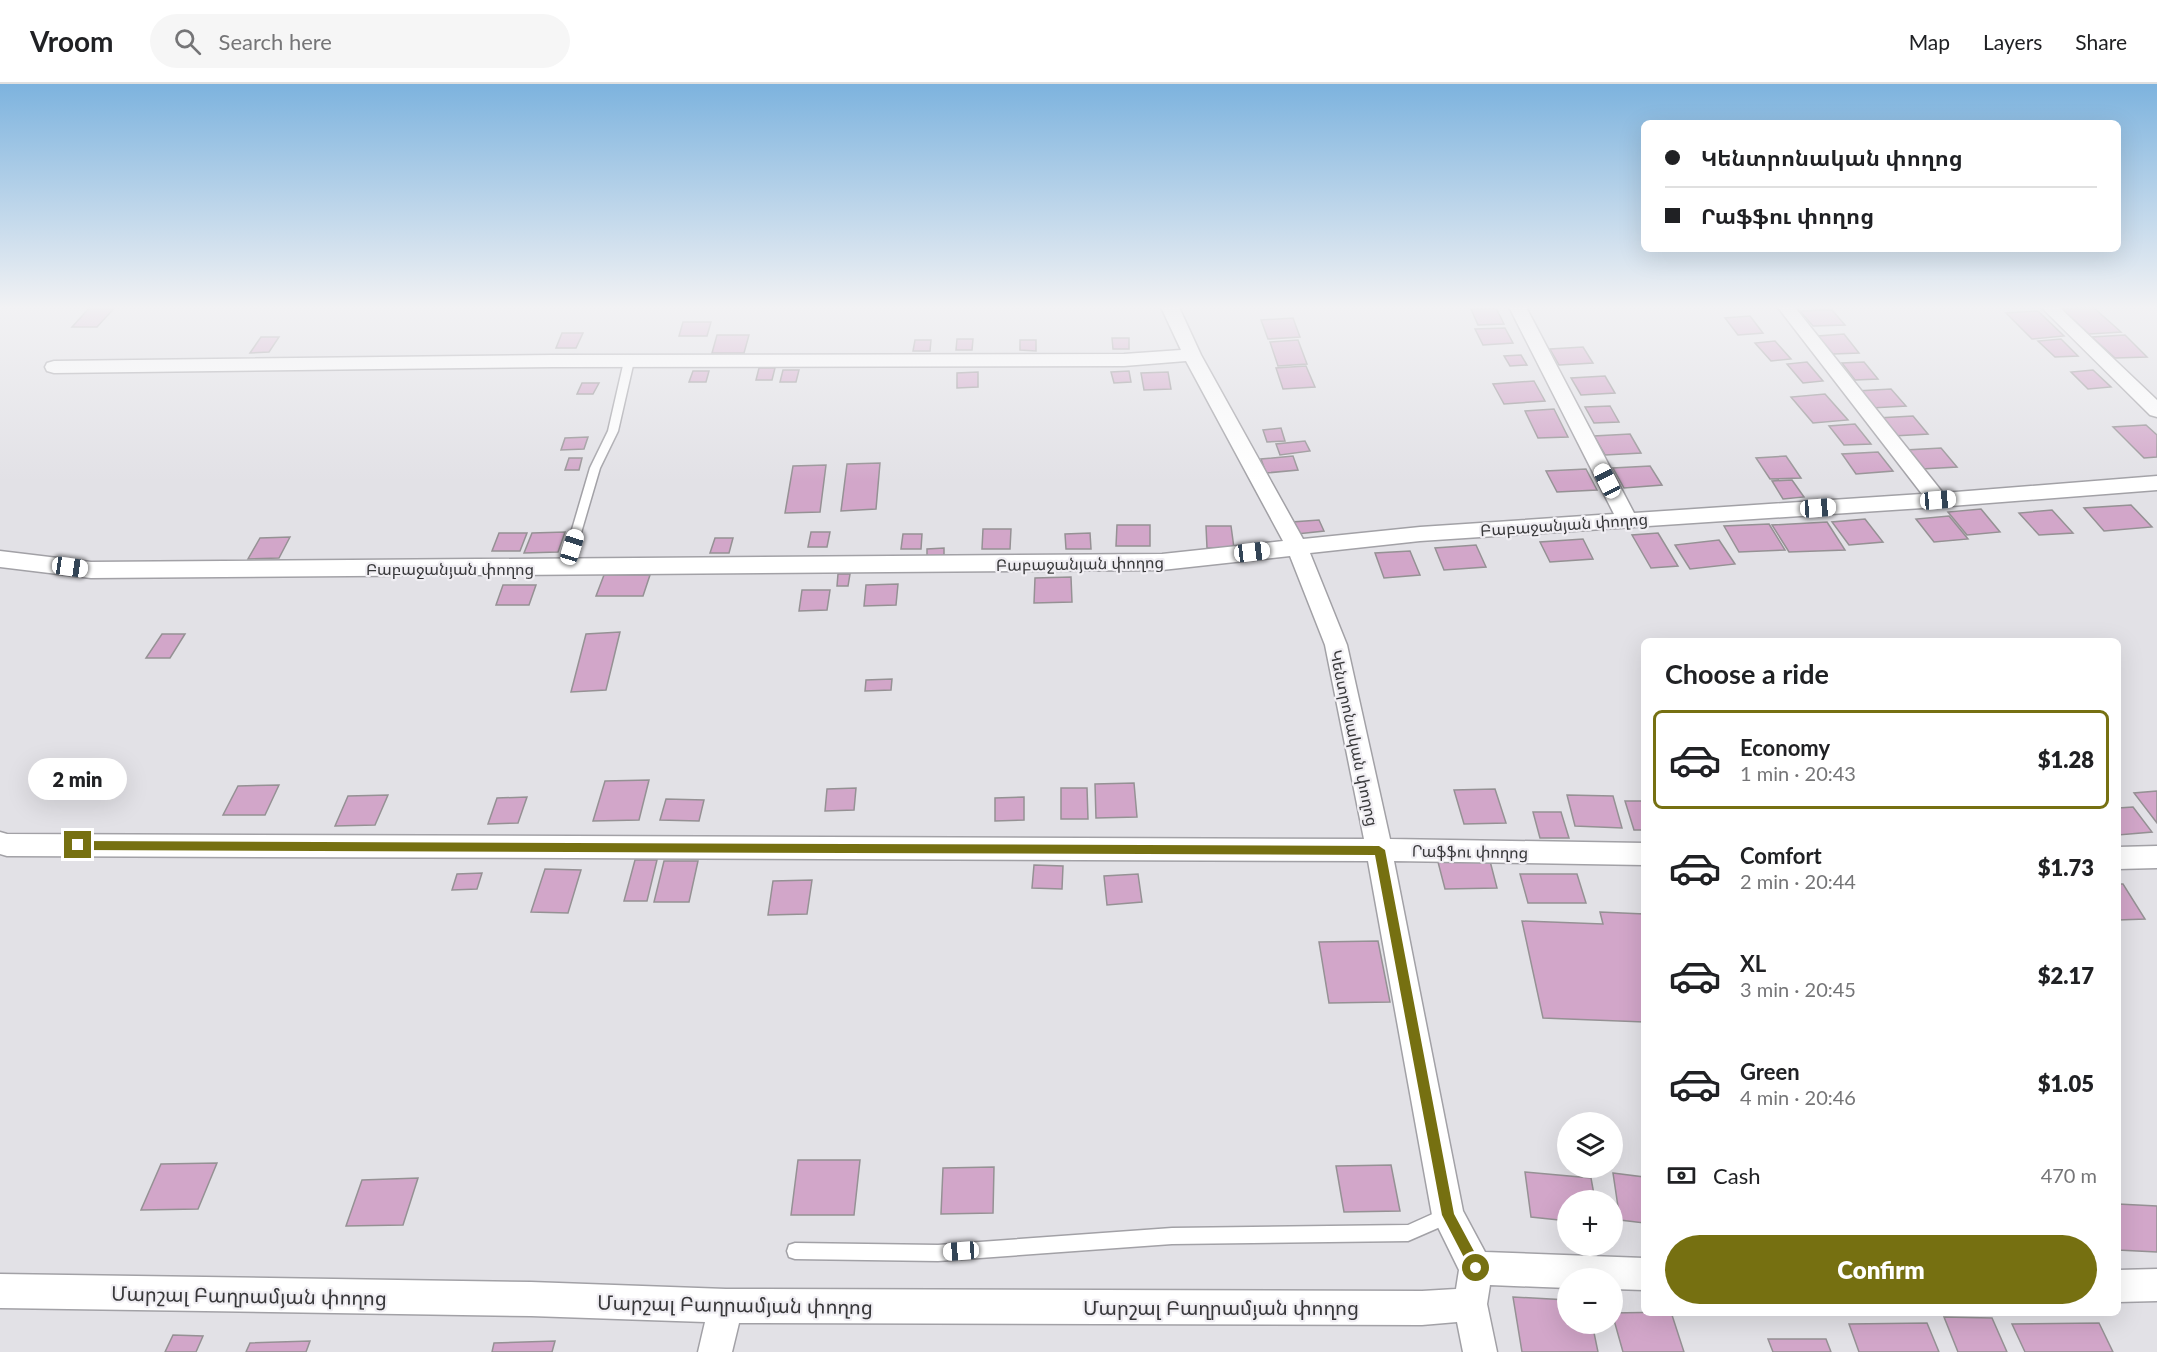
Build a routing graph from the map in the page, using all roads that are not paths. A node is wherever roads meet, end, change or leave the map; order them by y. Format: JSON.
{"nodes":[{"id":1,"x":325,"y":364,"type":"edge"},
{"id":2,"x":628,"y":364,"type":"edge"},
{"id":3,"x":1197,"y":364,"type":"edge"},
{"id":4,"x":1547,"y":364,"type":"edge"},
{"id":5,"x":1831,"y":364,"type":"edge"},
{"id":6,"x":2108,"y":364,"type":"edge"},
{"id":7,"x":54,"y":367,"type":"dead end"},
{"id":8,"x":2157,"y":411,"type":"edge"},
{"id":9,"x":2157,"y":483,"type":"edge"},
{"id":10,"x":1938,"y":500,"type":"junction"},
{"id":11,"x":1627,"y":520,"type":"junction"},
{"id":12,"x":1297,"y":547,"type":"junction"},
{"id":13,"x":0,"y":559,"type":"edge"},
{"id":14,"x":566,"y":567,"type":"junction"},
{"id":15,"x":0,"y":843,"type":"edge"},
{"id":16,"x":1379,"y":850,"type":"junction"},
{"id":17,"x":1641,"y":854,"type":"edge"},
{"id":18,"x":2157,"y":857,"type":"edge"},
{"id":19,"x":2121,"y":858,"type":"edge"},
{"id":20,"x":1448,"y":1215,"type":"junction"},
{"id":21,"x":795,"y":1251,"type":"dead end"},
{"id":22,"x":1476,"y":1268,"type":"junction"},
{"id":23,"x":1641,"y":1274,"type":"edge"},
{"id":24,"x":2157,"y":1285,"type":"edge"},
{"id":25,"x":2121,"y":1286,"type":"edge"},
{"id":26,"x":0,"y":1291,"type":"edge"},
{"id":27,"x":1470,"y":1304,"type":"junction"},
{"id":28,"x":726,"y":1306,"type":"junction"},
{"id":29,"x":715,"y":1352,"type":"edge"},
{"id":30,"x":1480,"y":1352,"type":"edge"}],
"edges":[{"from":1,"to":7,"type":"street"},
{"from":2,"to":14,"type":"lane"},
{"from":3,"to":12,"type":"street","name":"Կենտրոնական փողոց"},
{"from":4,"to":11,"type":"street"},
{"from":5,"to":10,"type":"street"},
{"from":6,"to":8,"type":"street"},
{"from":9,"to":10,"type":"street","name":"Բաբաջանյան փողոց"},
{"from":10,"to":11,"type":"street","name":"Բաբաջանյան փողոց"},
{"from":11,"to":12,"type":"street","name":"Բաբաջանյան փողոց"},
{"from":12,"to":14,"type":"street","name":"Բաբաջանյան փողոց"},
{"from":12,"to":16,"type":"street","name":"Կենտրոնական փողոց"},
{"from":13,"to":14,"type":"street","name":"Բաբաջանյան փողոց"},
{"from":15,"to":16,"type":"street","name":"Րաֆֆու փողոց"},
{"from":16,"to":17,"type":"street","name":"Րաֆֆու փողոց"},
{"from":16,"to":20,"type":"street","name":"Կենտրոնական փողոց"},
{"from":18,"to":19,"type":"street"},
{"from":20,"to":21,"type":"lane"},
{"from":20,"to":22,"type":"street","name":"Կենտրոնական փողոց"},
{"from":22,"to":23,"type":"street"},
{"from":22,"to":27,"type":"street"},
{"from":24,"to":25,"type":"street"},
{"from":26,"to":28,"type":"street","name":"Մարշալ Բաղրամյան փողոց"},
{"from":27,"to":28,"type":"street","name":"Մարշալ Բաղրամյան փողոց"},
{"from":27,"to":30,"type":"street"},
{"from":28,"to":29,"type":"street"}]}
